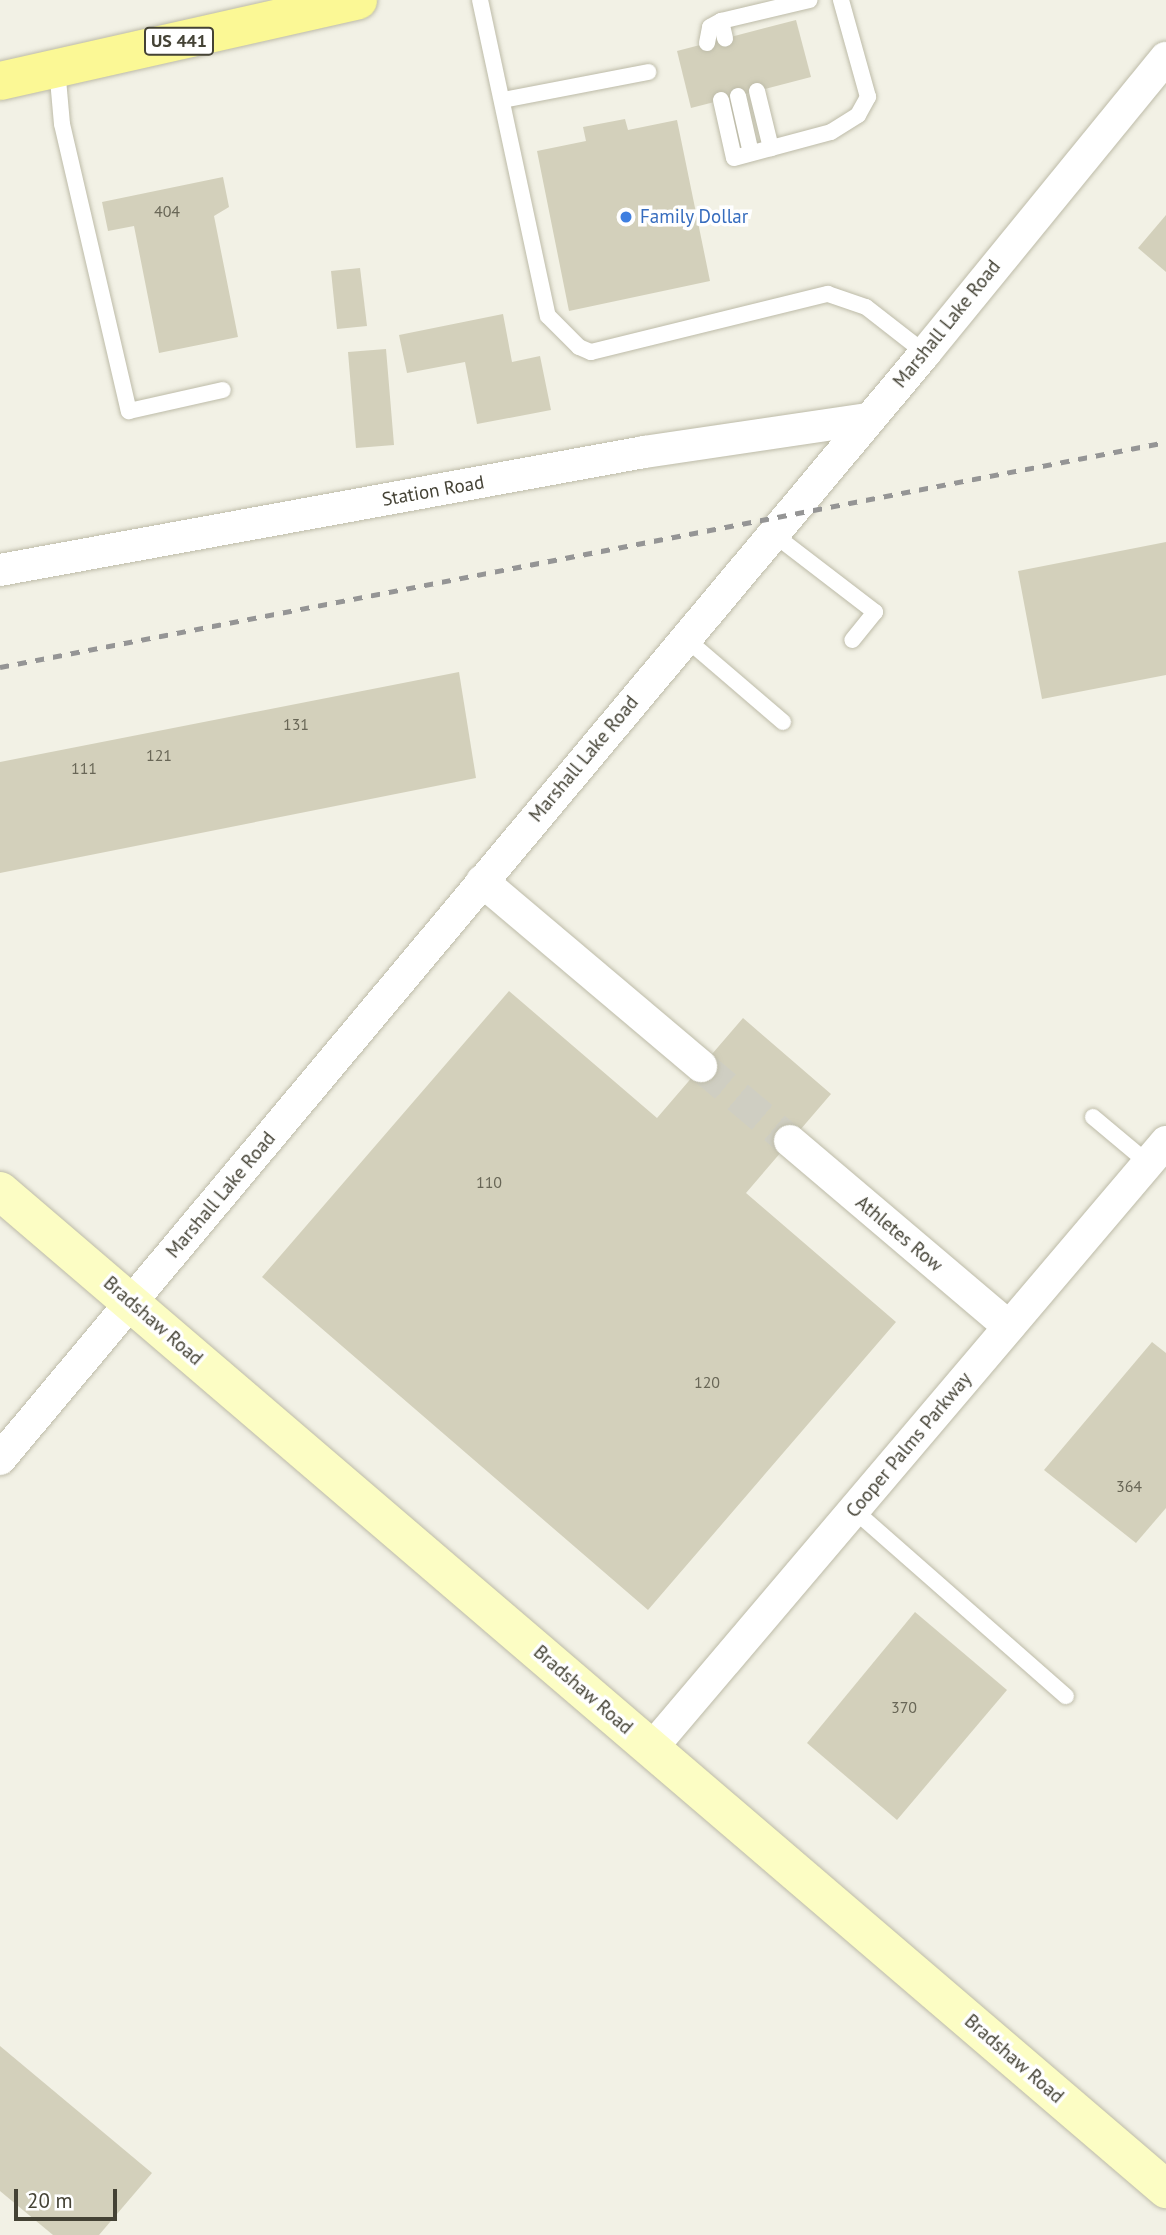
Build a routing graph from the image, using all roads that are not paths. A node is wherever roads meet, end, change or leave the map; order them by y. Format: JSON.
{"nodes":[{"id":1,"x":358,"y":0,"type":"edge"},
{"id":2,"x":480,"y":0,"type":"edge"},
{"id":3,"x":810,"y":0,"type":"edge"},
{"id":4,"x":841,"y":0,"type":"edge"},
{"id":5,"x":740,"y":17,"type":"junction"},
{"id":6,"x":721,"y":22,"type":"junction"},
{"id":7,"x":743,"y":34,"type":"dead end"},
{"id":8,"x":725,"y":39,"type":"dead end"},
{"id":9,"x":707,"y":43,"type":"dead end"},
{"id":10,"x":1166,"y":58,"type":"edge"},
{"id":11,"x":57,"y":68,"type":"junction"},
{"id":12,"x":648,"y":72,"type":"dead end"},
{"id":13,"x":0,"y":81,"type":"edge"},
{"id":14,"x":757,"y":91,"type":"dead end"},
{"id":15,"x":738,"y":96,"type":"dead end"},
{"id":16,"x":503,"y":100,"type":"junction"},
{"id":17,"x":721,"y":100,"type":"dead end"},
{"id":18,"x":771,"y":148,"type":"junction"},
{"id":19,"x":751,"y":153,"type":"junction"},
{"id":20,"x":925,"y":353,"type":"junction"},
{"id":21,"x":223,"y":390,"type":"dead end"},
{"id":22,"x":867,"y":419,"type":"junction"},
{"id":23,"x":772,"y":533,"type":"junction"},
{"id":24,"x":0,"y":570,"type":"edge"},
{"id":25,"x":685,"y":638,"type":"junction"},
{"id":26,"x":852,"y":640,"type":"dead end"},
{"id":27,"x":783,"y":722,"type":"dead end"},
{"id":28,"x":482,"y":881,"type":"junction"},
{"id":29,"x":701,"y":1066,"type":"tunnel mouth"},
{"id":30,"x":1093,"y":1116,"type":"dead end"},
{"id":31,"x":790,"y":1141,"type":"tunnel mouth"},
{"id":32,"x":1157,"y":1153,"type":"edge"},
{"id":33,"x":0,"y":1191,"type":"edge"},
{"id":34,"x":131,"y":1302,"type":"junction"},
{"id":35,"x":1009,"y":1327,"type":"junction"},
{"id":36,"x":0,"y":1459,"type":"edge"},
{"id":37,"x":854,"y":1510,"type":"junction"},
{"id":38,"x":1066,"y":1696,"type":"dead end"},
{"id":39,"x":651,"y":1749,"type":"junction"},
{"id":40,"x":1166,"y":2189,"type":"edge"}],
"edges":[{"from":1,"to":11,"type":"main road","number":"US 441"},
{"from":2,"to":16,"type":"lane"},
{"from":3,"to":5,"type":"lane"},
{"from":4,"to":18,"type":"lane"},
{"from":5,"to":6,"type":"lane"},
{"from":5,"to":7,"type":"lane"},
{"from":6,"to":8,"type":"lane"},
{"from":6,"to":9,"type":"lane"},
{"from":10,"to":20,"type":"street","name":"Marshall Lake Road"},
{"from":11,"to":13,"type":"main road","number":"US 441"},
{"from":11,"to":21,"type":"lane"},
{"from":12,"to":16,"type":"lane"},
{"from":14,"to":18,"type":"lane"},
{"from":15,"to":19,"type":"lane"},
{"from":16,"to":20,"type":"lane"},
{"from":17,"to":19,"type":"lane"},
{"from":18,"to":19,"type":"lane"},
{"from":20,"to":22,"type":"street","name":"Marshall Lake Road"},
{"from":22,"to":23,"type":"street","name":"Marshall Lake Road"},
{"from":22,"to":24,"type":"street","name":"Station Road"},
{"from":23,"to":25,"type":"street","name":"Marshall Lake Road"},
{"from":23,"to":26,"type":"lane"},
{"from":25,"to":27,"type":"lane"},
{"from":25,"to":28,"type":"street","name":"Marshall Lake Road"},
{"from":28,"to":29,"type":"street"},
{"from":28,"to":34,"type":"street","name":"Marshall Lake Road"},
{"from":30,"to":32,"type":"lane"},
{"from":31,"to":35,"type":"street","name":"Athletes Row"},
{"from":32,"to":35,"type":"street","name":"Cooper Palms Parkway"},
{"from":33,"to":34,"type":"street","name":"Bradshaw Road"},
{"from":34,"to":36,"type":"street","name":"Marshall Lake Road"},
{"from":34,"to":39,"type":"street","name":"Bradshaw Road"},
{"from":35,"to":37,"type":"street","name":"Cooper Palms Parkway"},
{"from":37,"to":38,"type":"lane"},
{"from":37,"to":39,"type":"street","name":"Cooper Palms Parkway"},
{"from":39,"to":40,"type":"street","name":"Bradshaw Road"}]}
